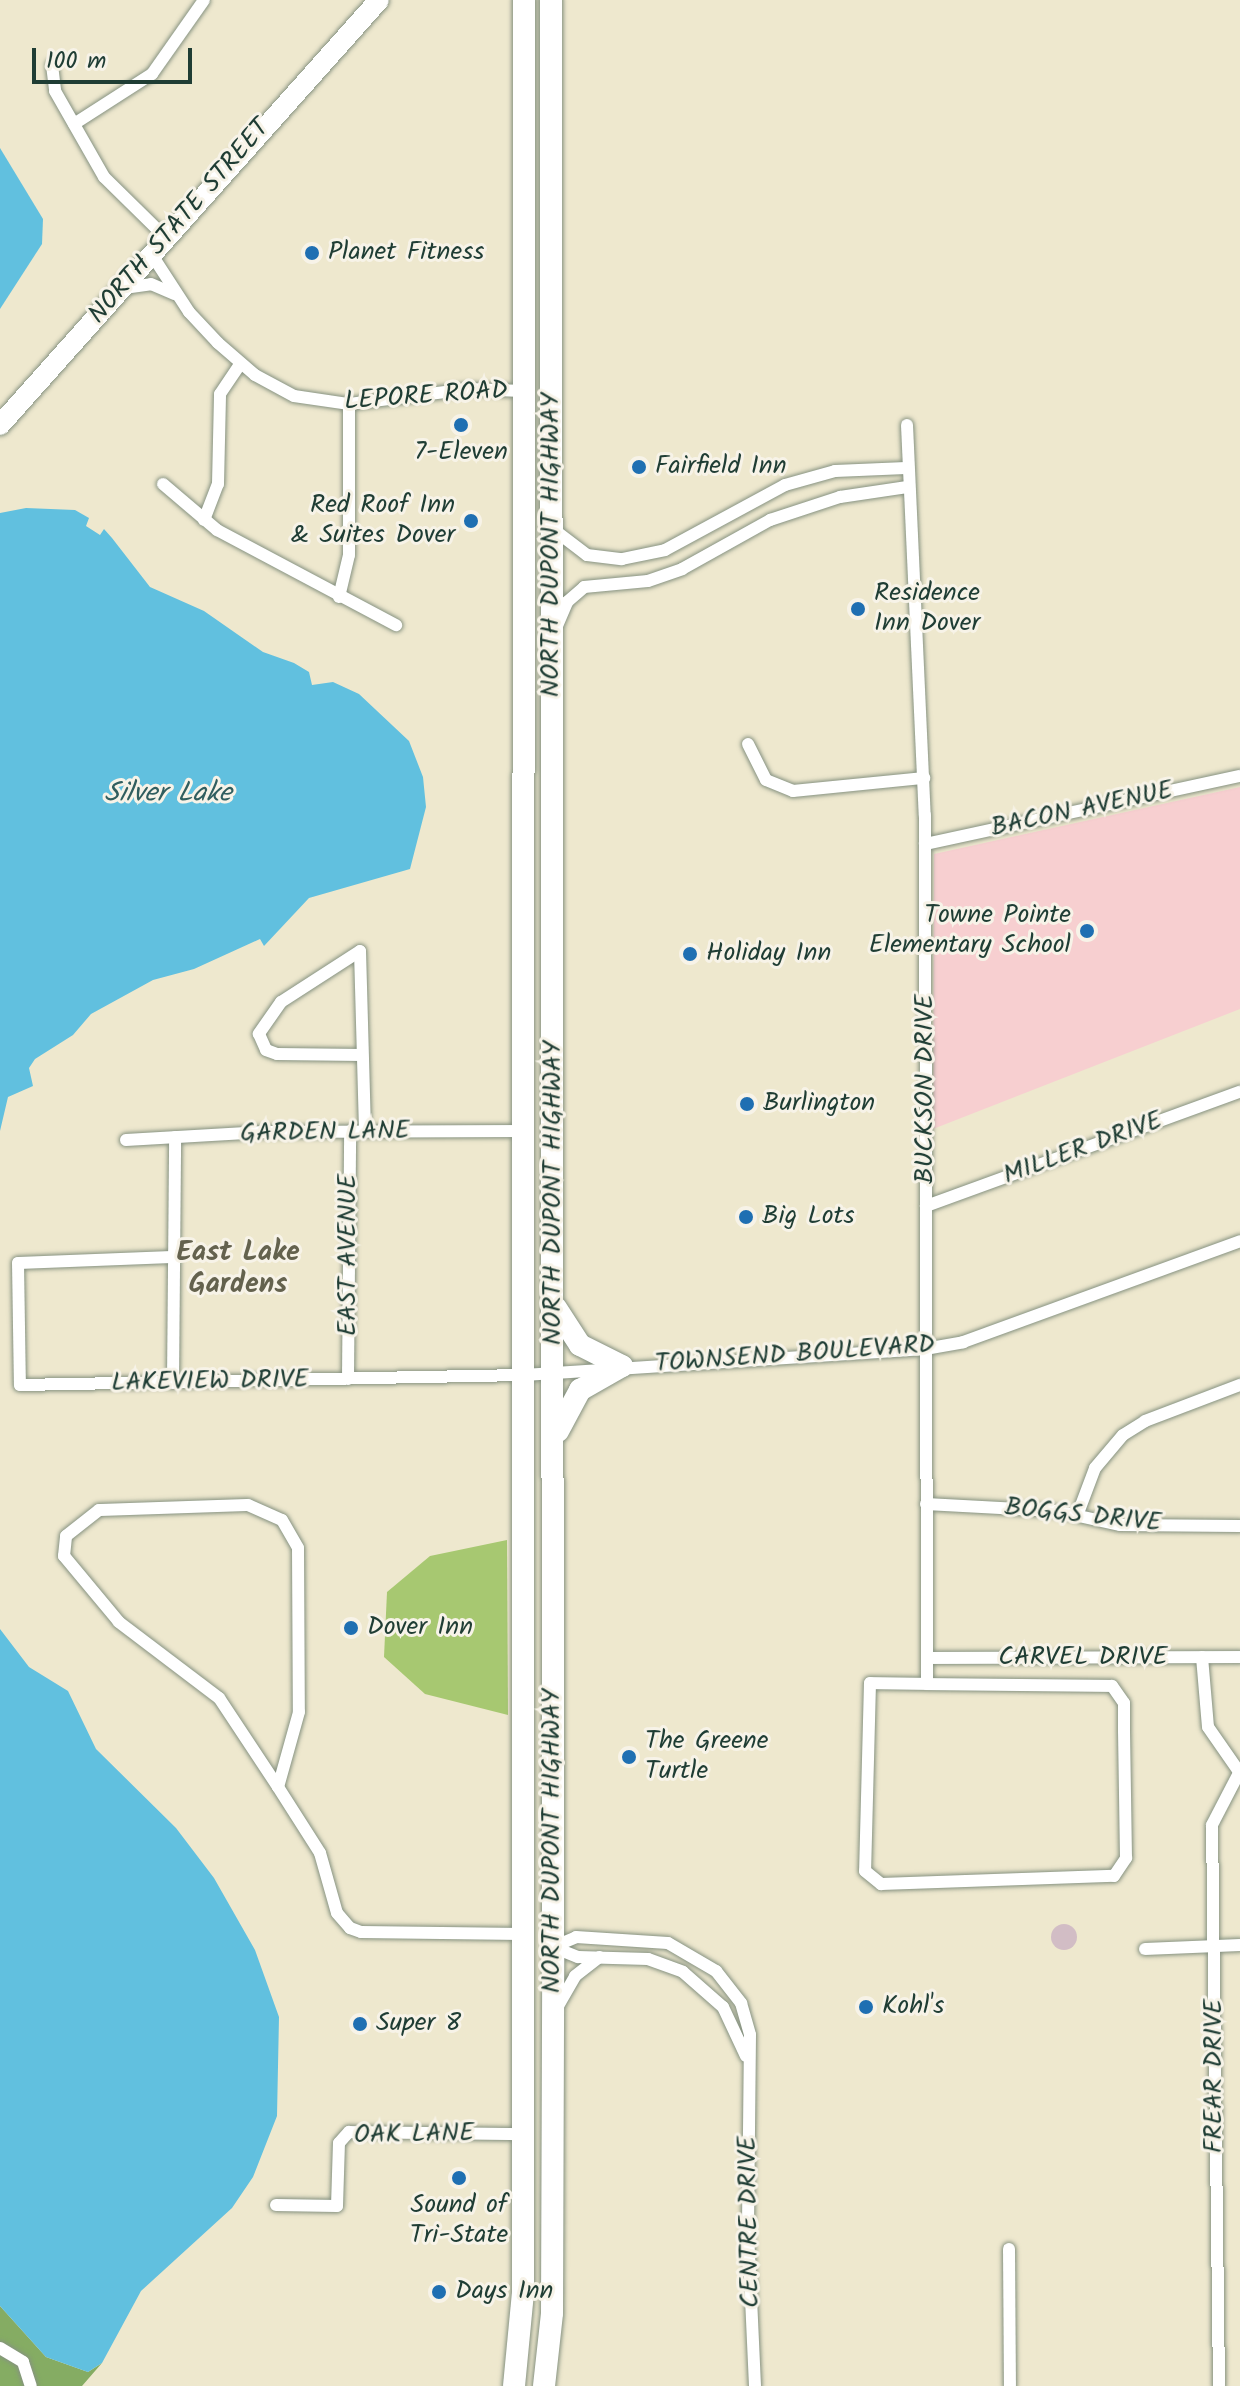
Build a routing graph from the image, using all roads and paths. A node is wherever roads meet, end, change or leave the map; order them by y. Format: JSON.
{"nodes":[{"id":1,"x":204,"y":0,"type":"edge"},
{"id":2,"x":376,"y":0,"type":"edge"},
{"id":3,"x":524,"y":0,"type":"edge"},
{"id":4,"x":551,"y":0,"type":"edge"},
{"id":5,"x":52,"y":65,"type":"dead end"},
{"id":6,"x":74,"y":124,"type":"junction"},
{"id":7,"x":166,"y":238,"type":"junction"},
{"id":8,"x":152,"y":255,"type":"junction"},
{"id":9,"x":121,"y":289,"type":"junction"},
{"id":10,"x":177,"y":295,"type":"junction"},
{"id":11,"x":240,"y":364,"type":"junction"},
{"id":12,"x":523,"y":391,"type":"junction"},
{"id":13,"x":349,"y":404,"type":"junction"},
{"id":14,"x":0,"y":425,"type":"edge"},
{"id":15,"x":907,"y":425,"type":"dead end"},
{"id":16,"x":551,"y":449,"type":"junction"},
{"id":17,"x":906,"y":468,"type":"junction"},
{"id":18,"x":163,"y":484,"type":"dead end"},
{"id":19,"x":907,"y":487,"type":"junction"},
{"id":20,"x":746,"y":506,"type":"junction"},
{"id":21,"x":204,"y":520,"type":"junction"},
{"id":22,"x":759,"y":526,"type":"junction"},
{"id":23,"x":553,"y":529,"type":"junction"},
{"id":24,"x":339,"y":597,"type":"junction"},
{"id":25,"x":396,"y":625,"type":"dead end"},
{"id":26,"x":525,"y":636,"type":"junction"},
{"id":27,"x":551,"y":640,"type":"junction"},
{"id":28,"x":552,"y":713,"type":"junction"},
{"id":29,"x":748,"y":744,"type":"dead end"},
{"id":30,"x":1240,"y":776,"type":"edge"},
{"id":31,"x":924,"y":778,"type":"junction"},
{"id":32,"x":925,"y":844,"type":"junction"},
{"id":33,"x":362,"y":1055,"type":"junction"},
{"id":34,"x":1240,"y":1092,"type":"edge"},
{"id":35,"x":350,"y":1131,"type":"junction"},
{"id":36,"x":365,"y":1131,"type":"junction"},
{"id":37,"x":524,"y":1131,"type":"junction"},
{"id":38,"x":175,"y":1137,"type":"junction"},
{"id":39,"x":126,"y":1140,"type":"dead end"},
{"id":40,"x":926,"y":1206,"type":"junction"},
{"id":41,"x":1240,"y":1241,"type":"edge"},
{"id":42,"x":172,"y":1257,"type":"junction"},
{"id":43,"x":553,"y":1303,"type":"junction"},
{"id":44,"x":925,"y":1349,"type":"junction"},
{"id":45,"x":622,"y":1366,"type":"junction"},
{"id":46,"x":553,"y":1372,"type":"junction"},
{"id":47,"x":524,"y":1375,"type":"junction"},
{"id":48,"x":348,"y":1379,"type":"junction"},
{"id":49,"x":173,"y":1383,"type":"junction"},
{"id":50,"x":1240,"y":1385,"type":"edge"},
{"id":51,"x":554,"y":1444,"type":"junction"},
{"id":52,"x":926,"y":1504,"type":"junction"},
{"id":53,"x":1077,"y":1516,"type":"junction"},
{"id":54,"x":1240,"y":1526,"type":"edge"},
{"id":55,"x":1202,"y":1657,"type":"junction"},
{"id":56,"x":1240,"y":1657,"type":"edge"},
{"id":57,"x":927,"y":1658,"type":"junction"},
{"id":58,"x":1067,"y":1660,"type":"junction"},
{"id":59,"x":927,"y":1684,"type":"junction"},
{"id":60,"x":1063,"y":1684,"type":"junction"},
{"id":61,"x":1240,"y":1773,"type":"edge"},
{"id":62,"x":278,"y":1787,"type":"junction"},
{"id":63,"x":522,"y":1899,"type":"junction"},
{"id":64,"x":522,"y":1934,"type":"junction"},
{"id":65,"x":1240,"y":1945,"type":"edge"},
{"id":66,"x":1215,"y":1946,"type":"junction"},
{"id":67,"x":553,"y":1947,"type":"junction"},
{"id":68,"x":1145,"y":1949,"type":"dead end"},
{"id":69,"x":599,"y":1956,"type":"junction"},
{"id":70,"x":552,"y":2016,"type":"junction"},
{"id":71,"x":747,"y":2059,"type":"junction"},
{"id":72,"x":523,"y":2134,"type":"junction"},
{"id":73,"x":276,"y":2205,"type":"dead end"},
{"id":74,"x":552,"y":2232,"type":"junction"},
{"id":75,"x":1009,"y":2249,"type":"dead end"},
{"id":76,"x":0,"y":2348,"type":"edge"},
{"id":77,"x":31,"y":2386,"type":"edge"},
{"id":78,"x":514,"y":2386,"type":"edge"},
{"id":79,"x":544,"y":2386,"type":"edge"},
{"id":80,"x":755,"y":2386,"type":"edge"},
{"id":81,"x":1010,"y":2386,"type":"edge"},
{"id":82,"x":1219,"y":2386,"type":"edge"}],
"edges":[{"from":1,"to":6,"type":"street"},
{"from":2,"to":7,"type":"main road","name":"NORTH STATE STREET"},
{"from":3,"to":12,"type":"highway","name":"NORTH DUPONT HIGHWAY"},
{"from":4,"to":16,"type":"highway","name":"NORTH DUPONT HIGHWAY"},
{"from":5,"to":6,"type":"street"},
{"from":6,"to":7,"type":"street"},
{"from":7,"to":8,"type":"main road","name":"NORTH STATE STREET"},
{"from":8,"to":9,"type":"main road","name":"NORTH STATE STREET"},
{"from":8,"to":10,"type":"street","name":"LEPORE ROAD"},
{"from":9,"to":10,"type":"street"},
{"from":9,"to":14,"type":"main road","name":"NORTH STATE STREET"},
{"from":10,"to":11,"type":"street","name":"LEPORE ROAD"},
{"from":11,"to":13,"type":"street","name":"LEPORE ROAD"},
{"from":11,"to":21,"type":"street"},
{"from":12,"to":13,"type":"street","name":"LEPORE ROAD"},
{"from":12,"to":16,"type":"highway"},
{"from":12,"to":26,"type":"highway","name":"NORTH DUPONT HIGHWAY"},
{"from":13,"to":24,"type":"street"},
{"from":15,"to":17,"type":"street","name":"BUCKSON DRIVE"},
{"from":16,"to":23,"type":"highway","name":"NORTH DUPONT HIGHWAY"},
{"from":17,"to":19,"type":"street","name":"BUCKSON DRIVE"},
{"from":17,"to":20,"type":"street"},
{"from":18,"to":21,"type":"street"},
{"from":19,"to":22,"type":"street"},
{"from":19,"to":31,"type":"street","name":"BUCKSON DRIVE"},
{"from":20,"to":22,"type":"street"},
{"from":20,"to":23,"type":"street"},
{"from":21,"to":24,"type":"street"},
{"from":22,"to":27,"type":"street"},
{"from":23,"to":27,"type":"highway","name":"NORTH DUPONT HIGHWAY"},
{"from":24,"to":25,"type":"street"},
{"from":26,"to":28,"type":"highway"},
{"from":26,"to":37,"type":"highway","name":"NORTH DUPONT HIGHWAY"},
{"from":27,"to":28,"type":"highway","name":"NORTH DUPONT HIGHWAY"},
{"from":28,"to":43,"type":"highway","name":"NORTH DUPONT HIGHWAY"},
{"from":29,"to":31,"type":"street"},
{"from":30,"to":32,"type":"street","name":"BACON AVENUE"},
{"from":31,"to":32,"type":"street","name":"BUCKSON DRIVE"},
{"from":32,"to":40,"type":"street","name":"BUCKSON DRIVE"},
{"from":33,"to":33,"type":"street"},
{"from":33,"to":36,"type":"street"},
{"from":34,"to":40,"type":"street","name":"MILLER DRIVE"},
{"from":35,"to":36,"type":"street","name":"GARDEN LANE"},
{"from":35,"to":38,"type":"street","name":"GARDEN LANE"},
{"from":35,"to":48,"type":"street","name":"EAST AVENUE"},
{"from":36,"to":37,"type":"street","name":"GARDEN LANE"},
{"from":37,"to":47,"type":"highway","name":"NORTH DUPONT HIGHWAY"},
{"from":38,"to":39,"type":"street","name":"GARDEN LANE"},
{"from":38,"to":42,"type":"street"},
{"from":40,"to":44,"type":"street","name":"BUCKSON DRIVE"},
{"from":41,"to":44,"type":"street","name":"TOWNSEND BOULEVARD"},
{"from":42,"to":49,"type":"street"},
{"from":42,"to":49,"type":"street","name":"LAKEVIEW DRIVE"},
{"from":43,"to":45,"type":"highway"},
{"from":43,"to":46,"type":"highway","name":"NORTH DUPONT HIGHWAY"},
{"from":44,"to":45,"type":"street","name":"TOWNSEND BOULEVARD"},
{"from":44,"to":52,"type":"street","name":"BUCKSON DRIVE"},
{"from":45,"to":46,"type":"street","name":"TOWNSEND BOULEVARD"},
{"from":45,"to":51,"type":"highway"},
{"from":46,"to":47,"type":"street","name":"TOWNSEND BOULEVARD"},
{"from":46,"to":51,"type":"highway","name":"NORTH DUPONT HIGHWAY"},
{"from":47,"to":48,"type":"street","name":"LAKEVIEW DRIVE"},
{"from":47,"to":63,"type":"highway","name":"NORTH DUPONT HIGHWAY"},
{"from":48,"to":49,"type":"street","name":"LAKEVIEW DRIVE"},
{"from":50,"to":53,"type":"street"},
{"from":51,"to":67,"type":"highway","name":"NORTH DUPONT HIGHWAY"},
{"from":52,"to":53,"type":"street","name":"BOGGS DRIVE"},
{"from":52,"to":57,"type":"street","name":"BUCKSON DRIVE"},
{"from":53,"to":54,"type":"street","name":"BOGGS DRIVE"},
{"from":55,"to":56,"type":"street","name":"CARVEL DRIVE"},
{"from":55,"to":58,"type":"street","name":"CARVEL DRIVE"},
{"from":55,"to":61,"type":"street"},
{"from":57,"to":58,"type":"street","name":"CARVEL DRIVE"},
{"from":57,"to":59,"type":"street","name":"BUCKSON DRIVE"},
{"from":58,"to":60,"type":"street"},
{"from":59,"to":60,"type":"street"},
{"from":59,"to":60,"type":"street"},
{"from":61,"to":66,"type":"street","name":"FREAR DRIVE"},
{"from":62,"to":62,"type":"street"},
{"from":62,"to":64,"type":"street"},
{"from":63,"to":64,"type":"highway","name":"NORTH DUPONT HIGHWAY"},
{"from":63,"to":67,"type":"highway"},
{"from":64,"to":70,"type":"highway"},
{"from":64,"to":72,"type":"highway","name":"NORTH DUPONT HIGHWAY"},
{"from":65,"to":66,"type":"street"},
{"from":66,"to":68,"type":"street"},
{"from":66,"to":82,"type":"street","name":"FREAR DRIVE"},
{"from":67,"to":69,"type":"street","name":"CENTRE DRIVE"},
{"from":67,"to":70,"type":"highway","name":"NORTH DUPONT HIGHWAY"},
{"from":67,"to":71,"type":"street","name":"CENTRE DRIVE"},
{"from":69,"to":70,"type":"street"},
{"from":69,"to":71,"type":"street","name":"CENTRE DRIVE"},
{"from":70,"to":74,"type":"highway","name":"NORTH DUPONT HIGHWAY"},
{"from":71,"to":80,"type":"street","name":"CENTRE DRIVE"},
{"from":72,"to":73,"type":"street","name":"OAK LANE"},
{"from":72,"to":74,"type":"highway"},
{"from":72,"to":78,"type":"highway","name":"NORTH DUPONT HIGHWAY"},
{"from":74,"to":79,"type":"highway","name":"NORTH DUPONT HIGHWAY"},
{"from":75,"to":81,"type":"street"},
{"from":76,"to":77,"type":"street"}]}
